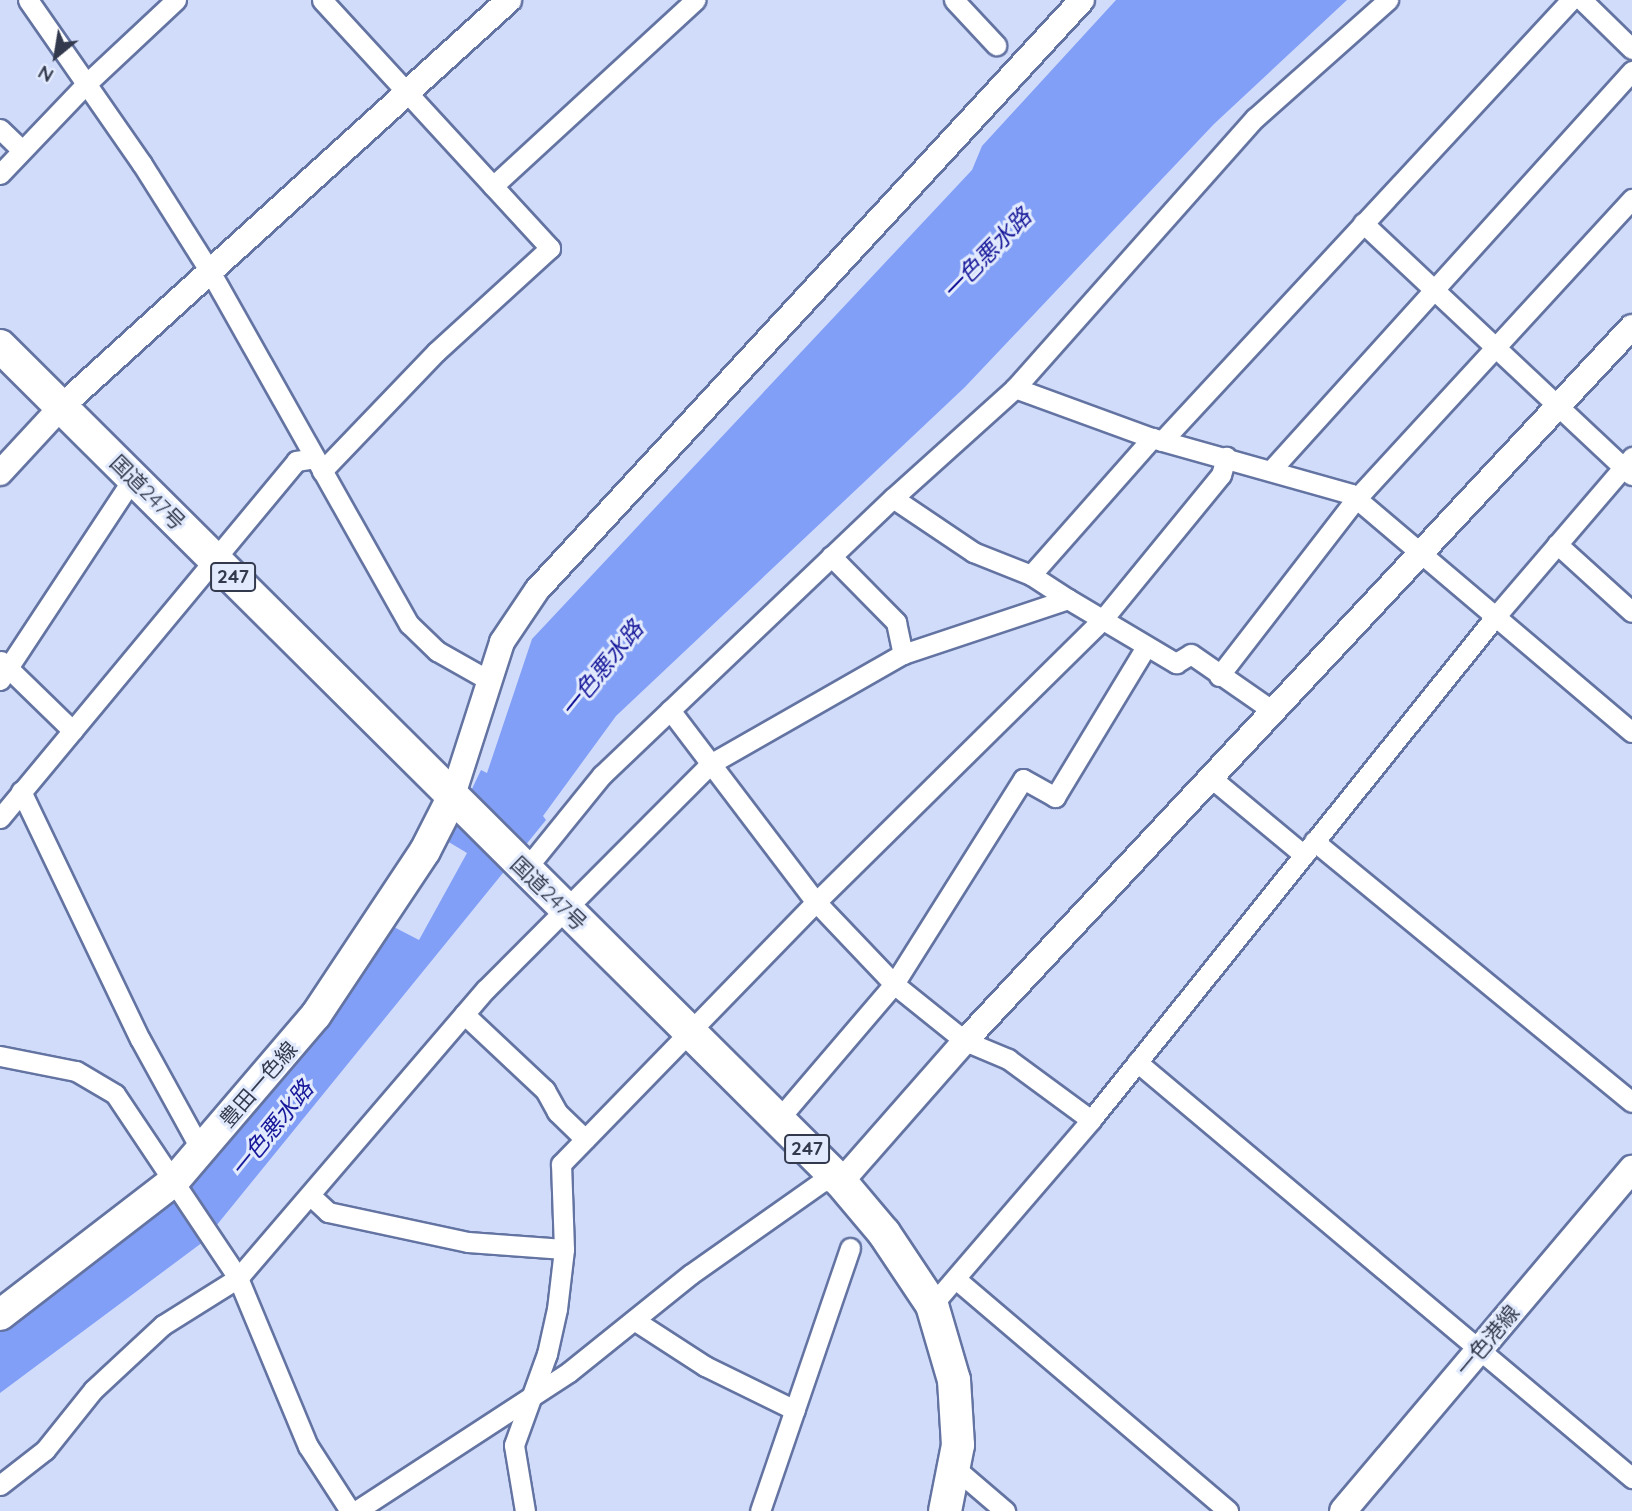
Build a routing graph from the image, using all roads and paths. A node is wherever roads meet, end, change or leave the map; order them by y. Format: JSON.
{"nodes":[{"id":1,"x":28,"y":0,"type":"edge"},
{"id":2,"x":176,"y":0,"type":"edge"},
{"id":3,"x":321,"y":0,"type":"edge"},
{"id":4,"x":509,"y":0,"type":"edge"},
{"id":5,"x":695,"y":0,"type":"edge"},
{"id":6,"x":954,"y":0,"type":"edge"},
{"id":7,"x":1082,"y":0,"type":"edge"},
{"id":8,"x":1388,"y":0,"type":"edge"},
{"id":9,"x":1571,"y":0,"type":"edge"},
{"id":10,"x":1581,"y":0,"type":"edge"},
{"id":11,"x":996,"y":45,"type":"dead end"},
{"id":12,"x":1632,"y":49,"type":"edge"},
{"id":13,"x":1632,"y":71,"type":"edge"},
{"id":14,"x":84,"y":86,"type":"junction"},
{"id":15,"x":407,"y":94,"type":"junction"},
{"id":16,"x":0,"y":129,"type":"edge"},
{"id":17,"x":22,"y":150,"type":"junction"},
{"id":18,"x":0,"y":174,"type":"edge"},
{"id":19,"x":493,"y":186,"type":"junction"},
{"id":20,"x":1632,"y":199,"type":"edge"},
{"id":21,"x":1363,"y":223,"type":"junction"},
{"id":22,"x":211,"y":273,"type":"junction"},
{"id":23,"x":1431,"y":288,"type":"junction"},
{"id":24,"x":1632,"y":327,"type":"edge"},
{"id":25,"x":0,"y":346,"type":"edge"},
{"id":26,"x":1495,"y":347,"type":"junction"},
{"id":27,"x":1015,"y":388,"type":"junction"},
{"id":28,"x":1558,"y":405,"type":"junction"},
{"id":29,"x":62,"y":406,"type":"junction"},
{"id":30,"x":1157,"y":440,"type":"junction"},
{"id":31,"x":1226,"y":457,"type":"junction"},
{"id":32,"x":319,"y":465,"type":"junction"},
{"id":33,"x":1629,"y":466,"type":"edge"},
{"id":34,"x":1272,"y":469,"type":"junction"},
{"id":35,"x":0,"y":473,"type":"edge"},
{"id":36,"x":134,"y":477,"type":"junction"},
{"id":37,"x":893,"y":498,"type":"junction"},
{"id":38,"x":1356,"y":499,"type":"junction"},
{"id":39,"x":1557,"y":544,"type":"junction"},
{"id":40,"x":1420,"y":555,"type":"junction"},
{"id":41,"x":831,"y":556,"type":"junction"},
{"id":42,"x":214,"y":557,"type":"junction"},
{"id":43,"x":1031,"y":575,"type":"junction"},
{"id":44,"x":1069,"y":599,"type":"junction"},
{"id":45,"x":1632,"y":612,"type":"edge"},
{"id":46,"x":1495,"y":617,"type":"junction"},
{"id":47,"x":1102,"y":619,"type":"junction"},
{"id":48,"x":1146,"y":647,"type":"junction"},
{"id":49,"x":903,"y":654,"type":"junction"},
{"id":50,"x":3,"y":670,"type":"edge"},
{"id":51,"x":1219,"y":676,"type":"junction"},
{"id":52,"x":490,"y":681,"type":"junction"},
{"id":53,"x":670,"y":710,"type":"junction"},
{"id":54,"x":1273,"y":711,"type":"junction"},
{"id":55,"x":73,"y":731,"type":"junction"},
{"id":56,"x":1632,"y":732,"type":"edge"},
{"id":57,"x":710,"y":764,"type":"junction"},
{"id":58,"x":1210,"y":778,"type":"junction"},
{"id":59,"x":21,"y":791,"type":"junction"},
{"id":60,"x":458,"y":803,"type":"junction"},
{"id":61,"x":0,"y":818,"type":"edge"},
{"id":62,"x":1309,"y":848,"type":"junction"},
{"id":63,"x":520,"y":865,"type":"junction"},
{"id":64,"x":816,"y":902,"type":"junction"},
{"id":65,"x":566,"y":908,"type":"junction"},
{"id":66,"x":894,"y":984,"type":"junction"},
{"id":67,"x":464,"y":1014,"type":"junction"},
{"id":68,"x":688,"y":1031,"type":"junction"},
{"id":69,"x":965,"y":1041,"type":"junction"},
{"id":70,"x":0,"y":1056,"type":"edge"},
{"id":71,"x":1137,"y":1062,"type":"junction"},
{"id":72,"x":1632,"y":1102,"type":"edge"},
{"id":73,"x":1091,"y":1120,"type":"junction"},
{"id":74,"x":777,"y":1121,"type":"junction"},
{"id":75,"x":585,"y":1139,"type":"junction"},
{"id":76,"x":201,"y":1150,"type":"junction"},
{"id":77,"x":1632,"y":1169,"type":"edge"},
{"id":78,"x":841,"y":1182,"type":"junction"},
{"id":79,"x":178,"y":1185,"type":"junction"},
{"id":80,"x":312,"y":1197,"type":"junction"},
{"id":81,"x":850,"y":1248,"type":"dead end"},
{"id":82,"x":564,"y":1249,"type":"junction"},
{"id":83,"x":238,"y":1278,"type":"junction"},
{"id":84,"x":957,"y":1280,"type":"junction"},
{"id":85,"x":932,"y":1305,"type":"junction"},
{"id":86,"x":0,"y":1315,"type":"edge"},
{"id":87,"x":635,"y":1320,"type":"junction"},
{"id":88,"x":1480,"y":1349,"type":"junction"},
{"id":89,"x":533,"y":1393,"type":"junction"},
{"id":90,"x":795,"y":1410,"type":"junction"},
{"id":91,"x":956,"y":1469,"type":"junction"},
{"id":92,"x":1632,"y":1478,"type":"edge"},
{"id":93,"x":0,"y":1485,"type":"edge"},
{"id":94,"x":350,"y":1511,"type":"edge"},
{"id":95,"x":356,"y":1511,"type":"edge"},
{"id":96,"x":524,"y":1511,"type":"edge"},
{"id":97,"x":760,"y":1511,"type":"edge"},
{"id":98,"x":945,"y":1511,"type":"edge"},
{"id":99,"x":1004,"y":1511,"type":"edge"},
{"id":100,"x":1228,"y":1511,"type":"edge"},
{"id":101,"x":1343,"y":1511,"type":"edge"}],
"edges":[{"from":1,"to":14,"type":"street"},
{"from":2,"to":14,"type":"street"},
{"from":3,"to":15,"type":"street"},
{"from":4,"to":15,"type":"street"},
{"from":5,"to":19,"type":"street"},
{"from":6,"to":11,"type":"street"},
{"from":7,"to":52,"type":"street"},
{"from":8,"to":27,"type":"street"},
{"from":9,"to":21,"type":"street"},
{"from":10,"to":12,"type":"street"},
{"from":13,"to":23,"type":"street"},
{"from":14,"to":17,"type":"street"},
{"from":14,"to":22,"type":"street"},
{"from":15,"to":19,"type":"street"},
{"from":15,"to":22,"type":"street"},
{"from":16,"to":17,"type":"street"},
{"from":17,"to":18,"type":"street"},
{"from":19,"to":32,"type":"street"},
{"from":20,"to":26,"type":"street"},
{"from":21,"to":23,"type":"street"},
{"from":21,"to":30,"type":"street"},
{"from":22,"to":29,"type":"street"},
{"from":22,"to":32,"type":"street"},
{"from":23,"to":26,"type":"street"},
{"from":23,"to":34,"type":"street"},
{"from":24,"to":28,"type":"street"},
{"from":25,"to":29,"type":"highway","name":"国道247号","number":"247"},
{"from":26,"to":28,"type":"street"},
{"from":26,"to":38,"type":"street"},
{"from":27,"to":30,"type":"street"},
{"from":27,"to":37,"type":"street"},
{"from":28,"to":33,"type":"street"},
{"from":28,"to":40,"type":"street"},
{"from":29,"to":35,"type":"street"},
{"from":29,"to":36,"type":"highway","name":"国道247号","number":"247"},
{"from":30,"to":31,"type":"street"},
{"from":30,"to":43,"type":"street"},
{"from":31,"to":34,"type":"street"},
{"from":31,"to":47,"type":"street"},
{"from":32,"to":42,"type":"street"},
{"from":32,"to":52,"type":"street"},
{"from":33,"to":39,"type":"street"},
{"from":34,"to":38,"type":"street"},
{"from":36,"to":42,"type":"highway","name":"国道247号","number":"247"},
{"from":36,"to":50,"type":"street"},
{"from":37,"to":41,"type":"street"},
{"from":37,"to":43,"type":"street"},
{"from":38,"to":40,"type":"street"},
{"from":38,"to":51,"type":"street"},
{"from":39,"to":45,"type":"street"},
{"from":39,"to":46,"type":"street"},
{"from":40,"to":46,"type":"street"},
{"from":40,"to":54,"type":"street"},
{"from":41,"to":49,"type":"street"},
{"from":41,"to":53,"type":"street"},
{"from":42,"to":55,"type":"street"},
{"from":42,"to":60,"type":"highway","name":"国道247号","number":"247"},
{"from":43,"to":44,"type":"street"},
{"from":44,"to":47,"type":"street"},
{"from":44,"to":49,"type":"street"},
{"from":46,"to":56,"type":"street"},
{"from":46,"to":62,"type":"street"},
{"from":47,"to":48,"type":"street"},
{"from":47,"to":64,"type":"street"},
{"from":48,"to":51,"type":"street"},
{"from":48,"to":66,"type":"street"},
{"from":49,"to":57,"type":"street"},
{"from":50,"to":55,"type":"street"},
{"from":51,"to":54,"type":"street"},
{"from":52,"to":60,"type":"street"},
{"from":53,"to":57,"type":"street"},
{"from":53,"to":63,"type":"street"},
{"from":54,"to":58,"type":"street"},
{"from":55,"to":59,"type":"street"},
{"from":57,"to":64,"type":"street"},
{"from":57,"to":65,"type":"street"},
{"from":58,"to":62,"type":"street"},
{"from":58,"to":69,"type":"street"},
{"from":59,"to":61,"type":"street"},
{"from":59,"to":76,"type":"street"},
{"from":60,"to":63,"type":"highway","name":"国道247号","number":"247"},
{"from":60,"to":76,"type":"main road","name":"豊田一色線"},
{"from":62,"to":71,"type":"street"},
{"from":62,"to":72,"type":"street"},
{"from":63,"to":65,"type":"highway","name":"国道247号","number":"247"},
{"from":64,"to":66,"type":"street"},
{"from":64,"to":68,"type":"street"},
{"from":65,"to":67,"type":"street"},
{"from":65,"to":68,"type":"highway","name":"国道247号","number":"247"},
{"from":66,"to":69,"type":"street"},
{"from":66,"to":74,"type":"street"},
{"from":67,"to":75,"type":"street"},
{"from":67,"to":80,"type":"street"},
{"from":68,"to":74,"type":"highway","name":"国道247号","number":"247"},
{"from":68,"to":75,"type":"street"},
{"from":69,"to":73,"type":"street"},
{"from":69,"to":78,"type":"street"},
{"from":70,"to":79,"type":"street"},
{"from":71,"to":73,"type":"street"},
{"from":71,"to":88,"type":"street"},
{"from":73,"to":84,"type":"street"},
{"from":74,"to":78,"type":"highway","name":"国道247号","number":"247"},
{"from":75,"to":82,"type":"street"},
{"from":76,"to":79,"type":"main road","name":"豊田一色線"},
{"from":77,"to":88,"type":"main road","name":"一色港線"},
{"from":78,"to":85,"type":"highway","name":"国道247号","number":"247"},
{"from":78,"to":87,"type":"street"},
{"from":79,"to":83,"type":"street"},
{"from":79,"to":86,"type":"main road","name":"豊田一色線"},
{"from":80,"to":82,"type":"street"},
{"from":80,"to":83,"type":"street"},
{"from":81,"to":90,"type":"street"},
{"from":82,"to":89,"type":"street"},
{"from":83,"to":93,"type":"street"},
{"from":83,"to":94,"type":"street"},
{"from":84,"to":85,"type":"street"},
{"from":84,"to":100,"type":"street"},
{"from":85,"to":91,"type":"highway","name":"国道247号","number":"247"},
{"from":87,"to":89,"type":"street"},
{"from":87,"to":90,"type":"street"},
{"from":88,"to":92,"type":"street"},
{"from":88,"to":101,"type":"main road","name":"一色港線"},
{"from":89,"to":95,"type":"street"},
{"from":89,"to":96,"type":"street"},
{"from":90,"to":97,"type":"street"},
{"from":91,"to":98,"type":"highway","name":"国道247号","number":"247"},
{"from":91,"to":99,"type":"street"}]}
